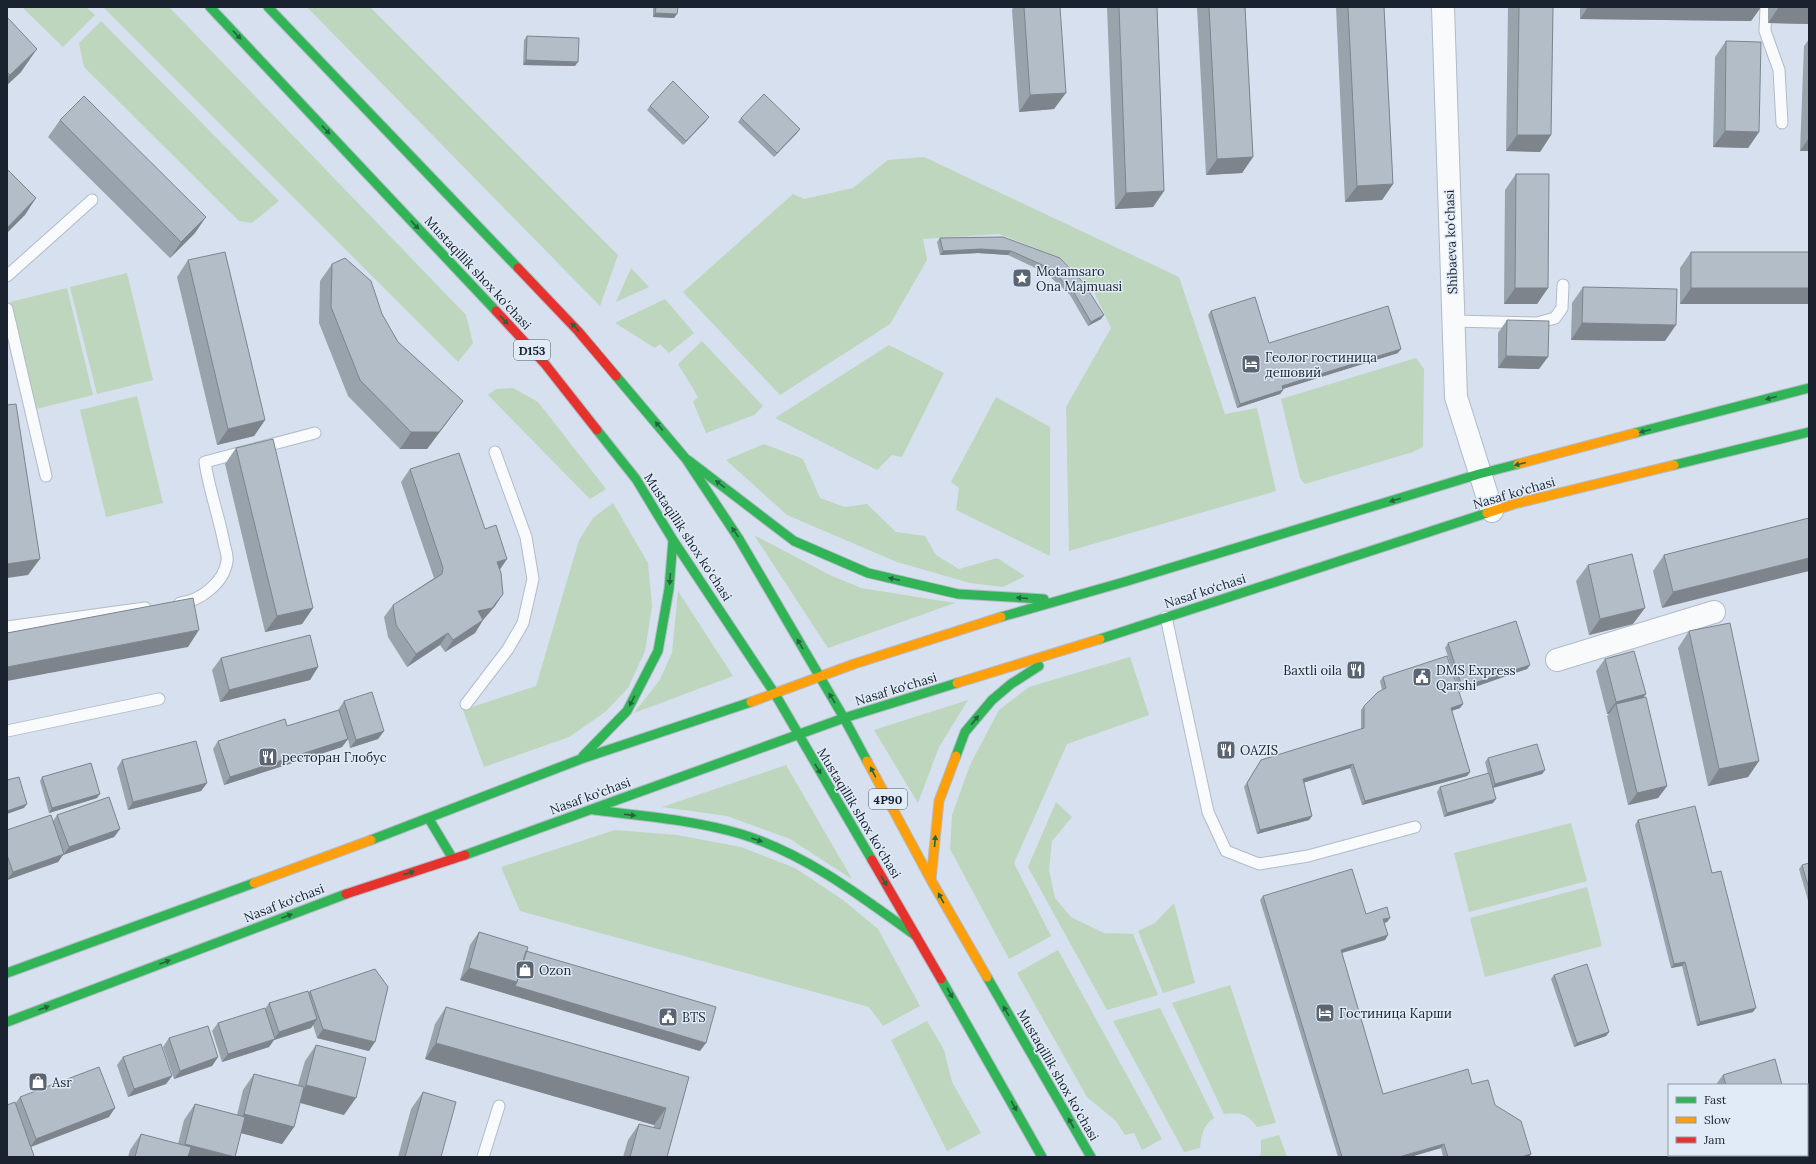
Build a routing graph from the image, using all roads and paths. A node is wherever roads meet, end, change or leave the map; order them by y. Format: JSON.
{"nodes":[{"id":1,"x":210,"y":7,"type":"edge"},
{"id":2,"x":268,"y":7,"type":"edge"},
{"id":3,"x":1443,"y":7,"type":"edge"},
{"id":4,"x":1766,"y":7,"type":"edge"},
{"id":5,"x":1782,"y":123,"type":"dead end"},
{"id":6,"x":92,"y":200,"type":"dead end"},
{"id":7,"x":7,"y":276,"type":"edge"},
{"id":8,"x":1563,"y":284,"type":"dead end"},
{"id":9,"x":7,"y":309,"type":"edge"},
{"id":10,"x":1453,"y":321,"type":"junction"},
{"id":11,"x":1809,"y":388,"type":"edge"},
{"id":12,"x":1809,"y":432,"type":"edge"},
{"id":13,"x":315,"y":433,"type":"dead end"},
{"id":14,"x":495,"y":452,"type":"dead end"},
{"id":15,"x":686,"y":459,"type":"junction"},
{"id":16,"x":1479,"y":474,"type":"junction"},
{"id":17,"x":46,"y":476,"type":"dead end"},
{"id":18,"x":1492,"y":511,"type":"junction"},
{"id":19,"x":673,"y":540,"type":"junction"},
{"id":20,"x":1061,"y":600,"type":"junction"},
{"id":21,"x":1714,"y":612,"type":"dead end"},
{"id":22,"x":1166,"y":617,"type":"junction"},
{"id":23,"x":7,"y":626,"type":"edge"},
{"id":24,"x":1065,"y":650,"type":"junction"},
{"id":25,"x":1557,"y":660,"type":"dead end"},
{"id":26,"x":820,"y":678,"type":"junction"},
{"id":27,"x":774,"y":694,"type":"junction"},
{"id":28,"x":159,"y":699,"type":"dead end"},
{"id":29,"x":466,"y":704,"type":"dead end"},
{"id":30,"x":844,"y":718,"type":"junction"},
{"id":31,"x":7,"y":731,"type":"edge"},
{"id":32,"x":798,"y":736,"type":"junction"},
{"id":33,"x":581,"y":759,"type":"junction"},
{"id":34,"x":591,"y":810,"type":"junction"},
{"id":35,"x":430,"y":819,"type":"junction"},
{"id":36,"x":1415,"y":827,"type":"dead end"},
{"id":37,"x":453,"y":859,"type":"junction"},
{"id":38,"x":931,"y":880,"type":"junction"},
{"id":39,"x":916,"y":936,"type":"junction"},
{"id":40,"x":7,"y":973,"type":"edge"},
{"id":41,"x":7,"y":1022,"type":"edge"},
{"id":42,"x":499,"y":1106,"type":"dead end"},
{"id":43,"x":483,"y":1157,"type":"edge"},
{"id":44,"x":1042,"y":1157,"type":"edge"},
{"id":45,"x":1090,"y":1157,"type":"edge"}],
"edges":[{"from":1,"to":19,"type":"main road","name":"Mustaqillik shox ko'chasi","number":"D153","one_way":true},
{"from":15,"to":2,"type":"main road","name":"Mustaqillik shox ko'chasi","one_way":true},
{"from":3,"to":10,"type":"street","name":"Shibaeva ko'chasi"},
{"from":4,"to":5,"type":"lane"},
{"from":6,"to":7,"type":"lane"},
{"from":8,"to":10,"type":"lane"},
{"from":9,"to":17,"type":"lane"},
{"from":10,"to":16,"type":"street","name":"Shibaeva ko'chasi"},
{"from":11,"to":16,"type":"main road","name":"Nasaf ko‘chasi","one_way":true},
{"from":12,"to":18,"type":"main road","name":"Nasaf ko‘chasi"},
{"from":13,"to":23,"type":"lane"},
{"from":14,"to":29,"type":"lane"},
{"from":20,"to":15,"type":"main road","one_way":true},
{"from":26,"to":15,"type":"main road","name":"Mustaqillik shox ko'chasi","one_way":true},
{"from":16,"to":18,"type":"street","name":"Shibaeva ko'chasi"},
{"from":16,"to":20,"type":"main road","name":"Nasaf ko‘chasi","one_way":true},
{"from":18,"to":22,"type":"main road","name":"Nasaf ko‘chasi"},
{"from":19,"to":27,"type":"main road","name":"Mustaqillik shox ko'chasi","number":"D153"},
{"from":19,"to":33,"type":"main road","one_way":true},
{"from":20,"to":26,"type":"main road","name":"Nasaf ko‘chasi"},
{"from":21,"to":25,"type":"street"},
{"from":22,"to":24,"type":"main road","name":"Nasaf ko‘chasi"},
{"from":22,"to":36,"type":"lane"},
{"from":24,"to":30,"type":"main road","name":"Nasaf ko‘chasi"},
{"from":38,"to":24,"type":"main road","one_way":true},
{"from":26,"to":27,"type":"main road","name":"Nasaf ko‘chasi"},
{"from":30,"to":26,"type":"main road","name":"Mustaqillik shox ko'chasi","one_way":true},
{"from":27,"to":32,"type":"main road","name":"Mustaqillik shox ko'chasi","number":"D153"},
{"from":27,"to":33,"type":"main road","name":"Nasaf ko‘chasi"},
{"from":28,"to":31,"type":"lane"},
{"from":30,"to":32,"type":"main road","name":"Nasaf ko‘chasi"},
{"from":38,"to":30,"type":"main road","name":"Mustaqillik shox ko'chasi","number":"4P90","one_way":true},
{"from":32,"to":34,"type":"main road","name":"Nasaf ko‘chasi"},
{"from":32,"to":39,"type":"main road","name":"Mustaqillik shox ko'chasi","one_way":true},
{"from":33,"to":35,"type":"main road","name":"Nasaf ko‘chasi"},
{"from":34,"to":37,"type":"main road","name":"Nasaf ko‘chasi"},
{"from":34,"to":39,"type":"main road","one_way":true},
{"from":35,"to":37,"type":"main road"},
{"from":35,"to":40,"type":"main road","name":"Nasaf ko‘chasi"},
{"from":41,"to":37,"type":"main road","name":"Nasaf ko‘chasi","one_way":true},
{"from":45,"to":38,"type":"main road","name":"Mustaqillik shox ko'chasi","one_way":true},
{"from":39,"to":44,"type":"main road","name":"Mustaqillik shox ko'chasi","one_way":true},
{"from":42,"to":43,"type":"lane"}]}
